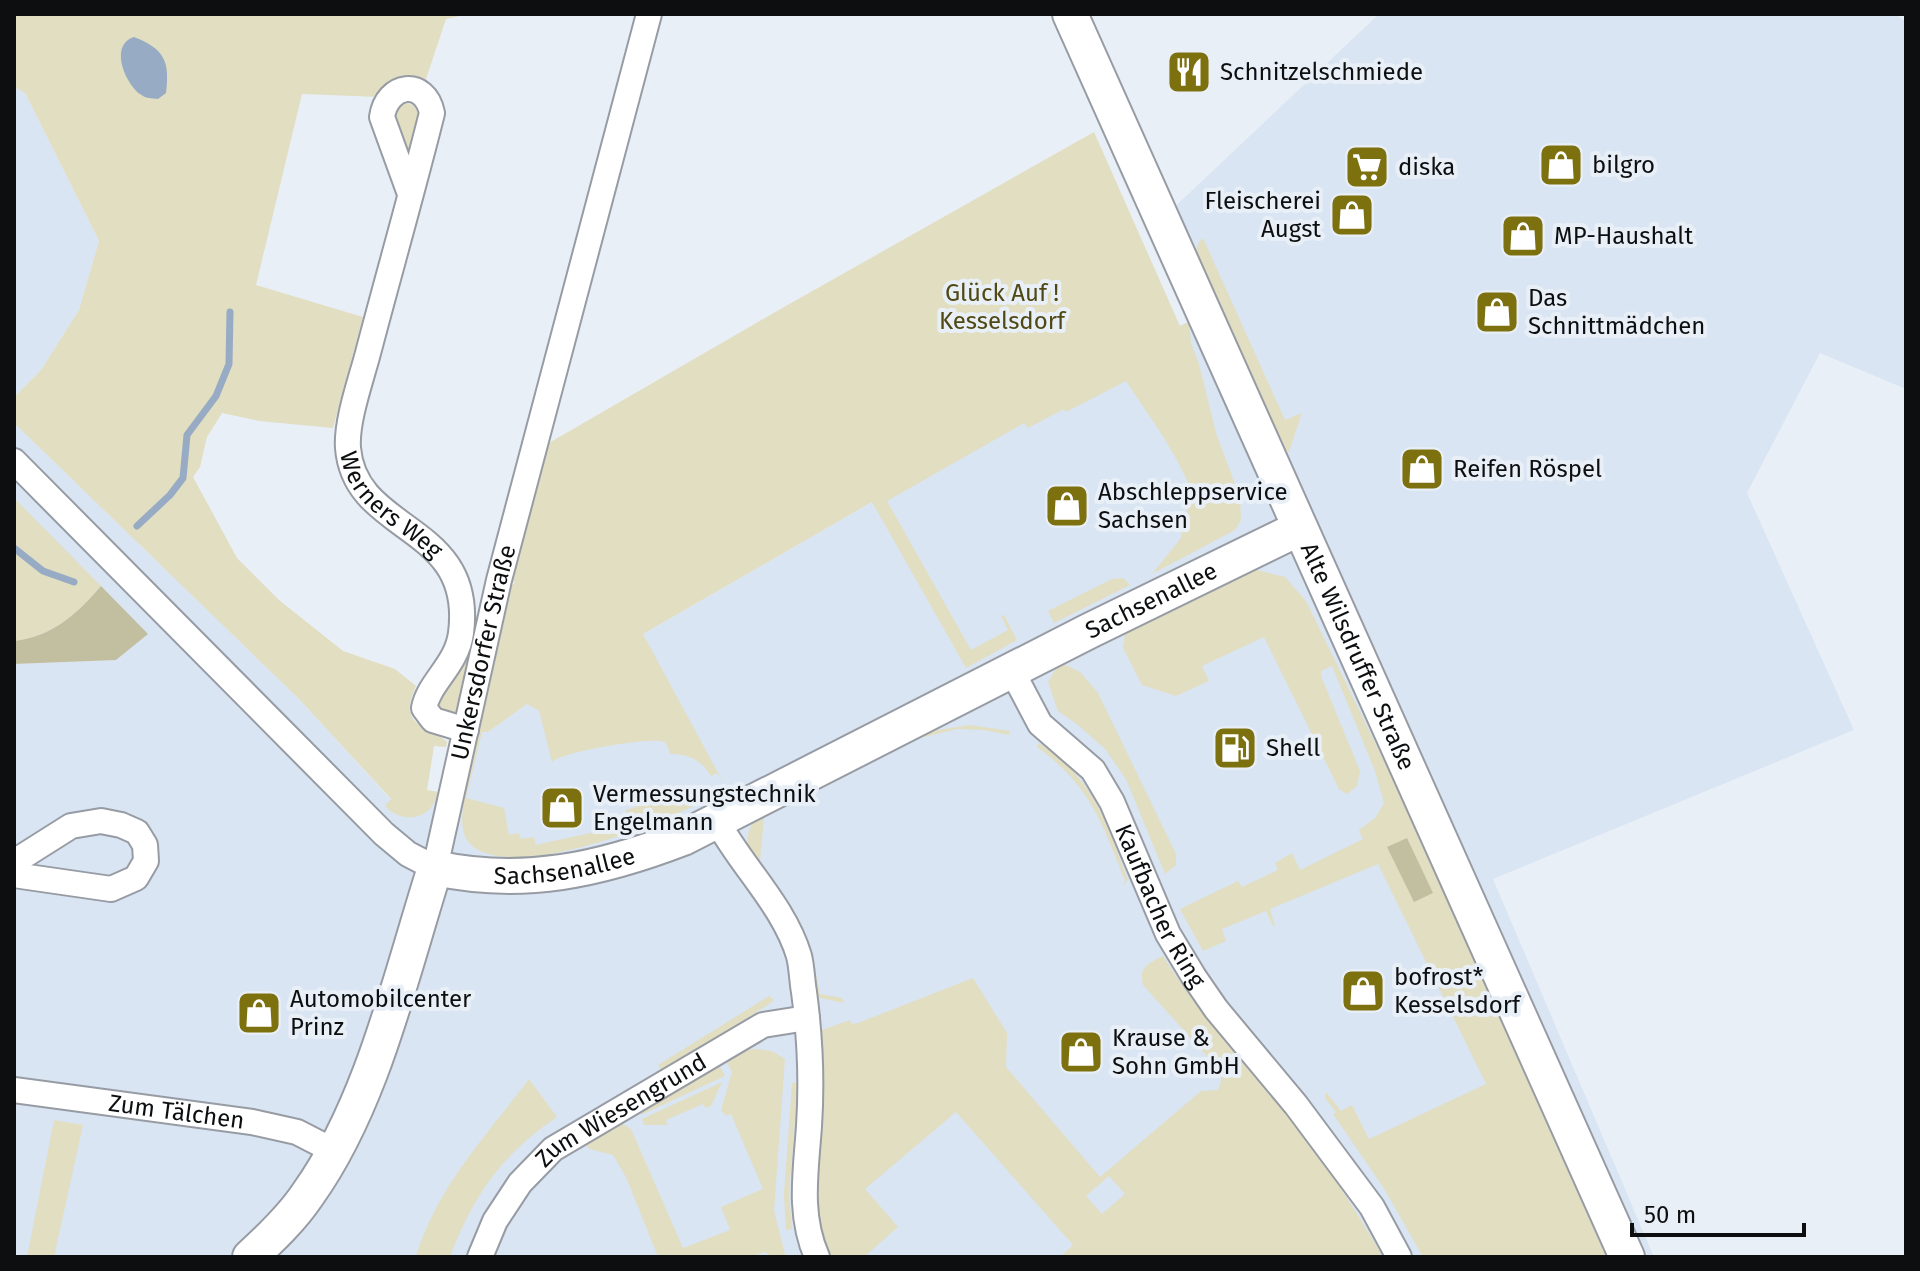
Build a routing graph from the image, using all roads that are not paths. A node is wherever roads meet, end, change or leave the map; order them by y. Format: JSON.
{"nodes":[{"id":1,"x":649,"y":14,"type":"edge"},
{"id":2,"x":1070,"y":14,"type":"edge"},
{"id":3,"x":410,"y":194,"type":"dead end"},
{"id":4,"x":14,"y":461,"type":"edge"},
{"id":5,"x":1300,"y":528,"type":"junction"},
{"id":6,"x":1012,"y":671,"type":"junction"},
{"id":7,"x":466,"y":730,"type":"junction"},
{"id":8,"x":717,"y":821,"type":"junction"},
{"id":9,"x":14,"y":862,"type":"edge"},
{"id":10,"x":435,"y":868,"type":"junction"},
{"id":11,"x":14,"y":875,"type":"edge"},
{"id":12,"x":807,"y":1018,"type":"junction"},
{"id":13,"x":14,"y":1090,"type":"edge"},
{"id":14,"x":334,"y":1151,"type":"junction"},
{"id":15,"x":250,"y":1257,"type":"edge"},
{"id":16,"x":480,"y":1257,"type":"edge"},
{"id":17,"x":817,"y":1257,"type":"edge"},
{"id":18,"x":1399,"y":1257,"type":"edge"},
{"id":19,"x":1627,"y":1257,"type":"edge"}],
"edges":[{"from":1,"to":7,"type":"street","name":"Unkersdorfer Straße"},
{"from":2,"to":5,"type":"street","name":"Alte Wilsdruffer Straße"},
{"from":3,"to":7,"type":"street","name":"Werners Weg"},
{"from":4,"to":10,"type":"street","name":"Sachsenallee"},
{"from":5,"to":6,"type":"street","name":"Sachsenallee"},
{"from":5,"to":19,"type":"street","name":"Alte Wilsdruffer Straße"},
{"from":6,"to":8,"type":"street","name":"Sachsenallee"},
{"from":6,"to":18,"type":"street","name":"Kaufbacher Ring"},
{"from":7,"to":10,"type":"street","name":"Unkersdorfer Straße"},
{"from":8,"to":10,"type":"street","name":"Sachsenallee"},
{"from":8,"to":12,"type":"street"},
{"from":9,"to":11,"type":"street"},
{"from":10,"to":14,"type":"street","name":"Unkersdorfer Straße"},
{"from":12,"to":16,"type":"street","name":"Zum Wiesengrund"},
{"from":12,"to":17,"type":"street"},
{"from":13,"to":14,"type":"street","name":"Zum Tälchen"},
{"from":14,"to":15,"type":"street","name":"Unkersdorfer Straße"}]}
